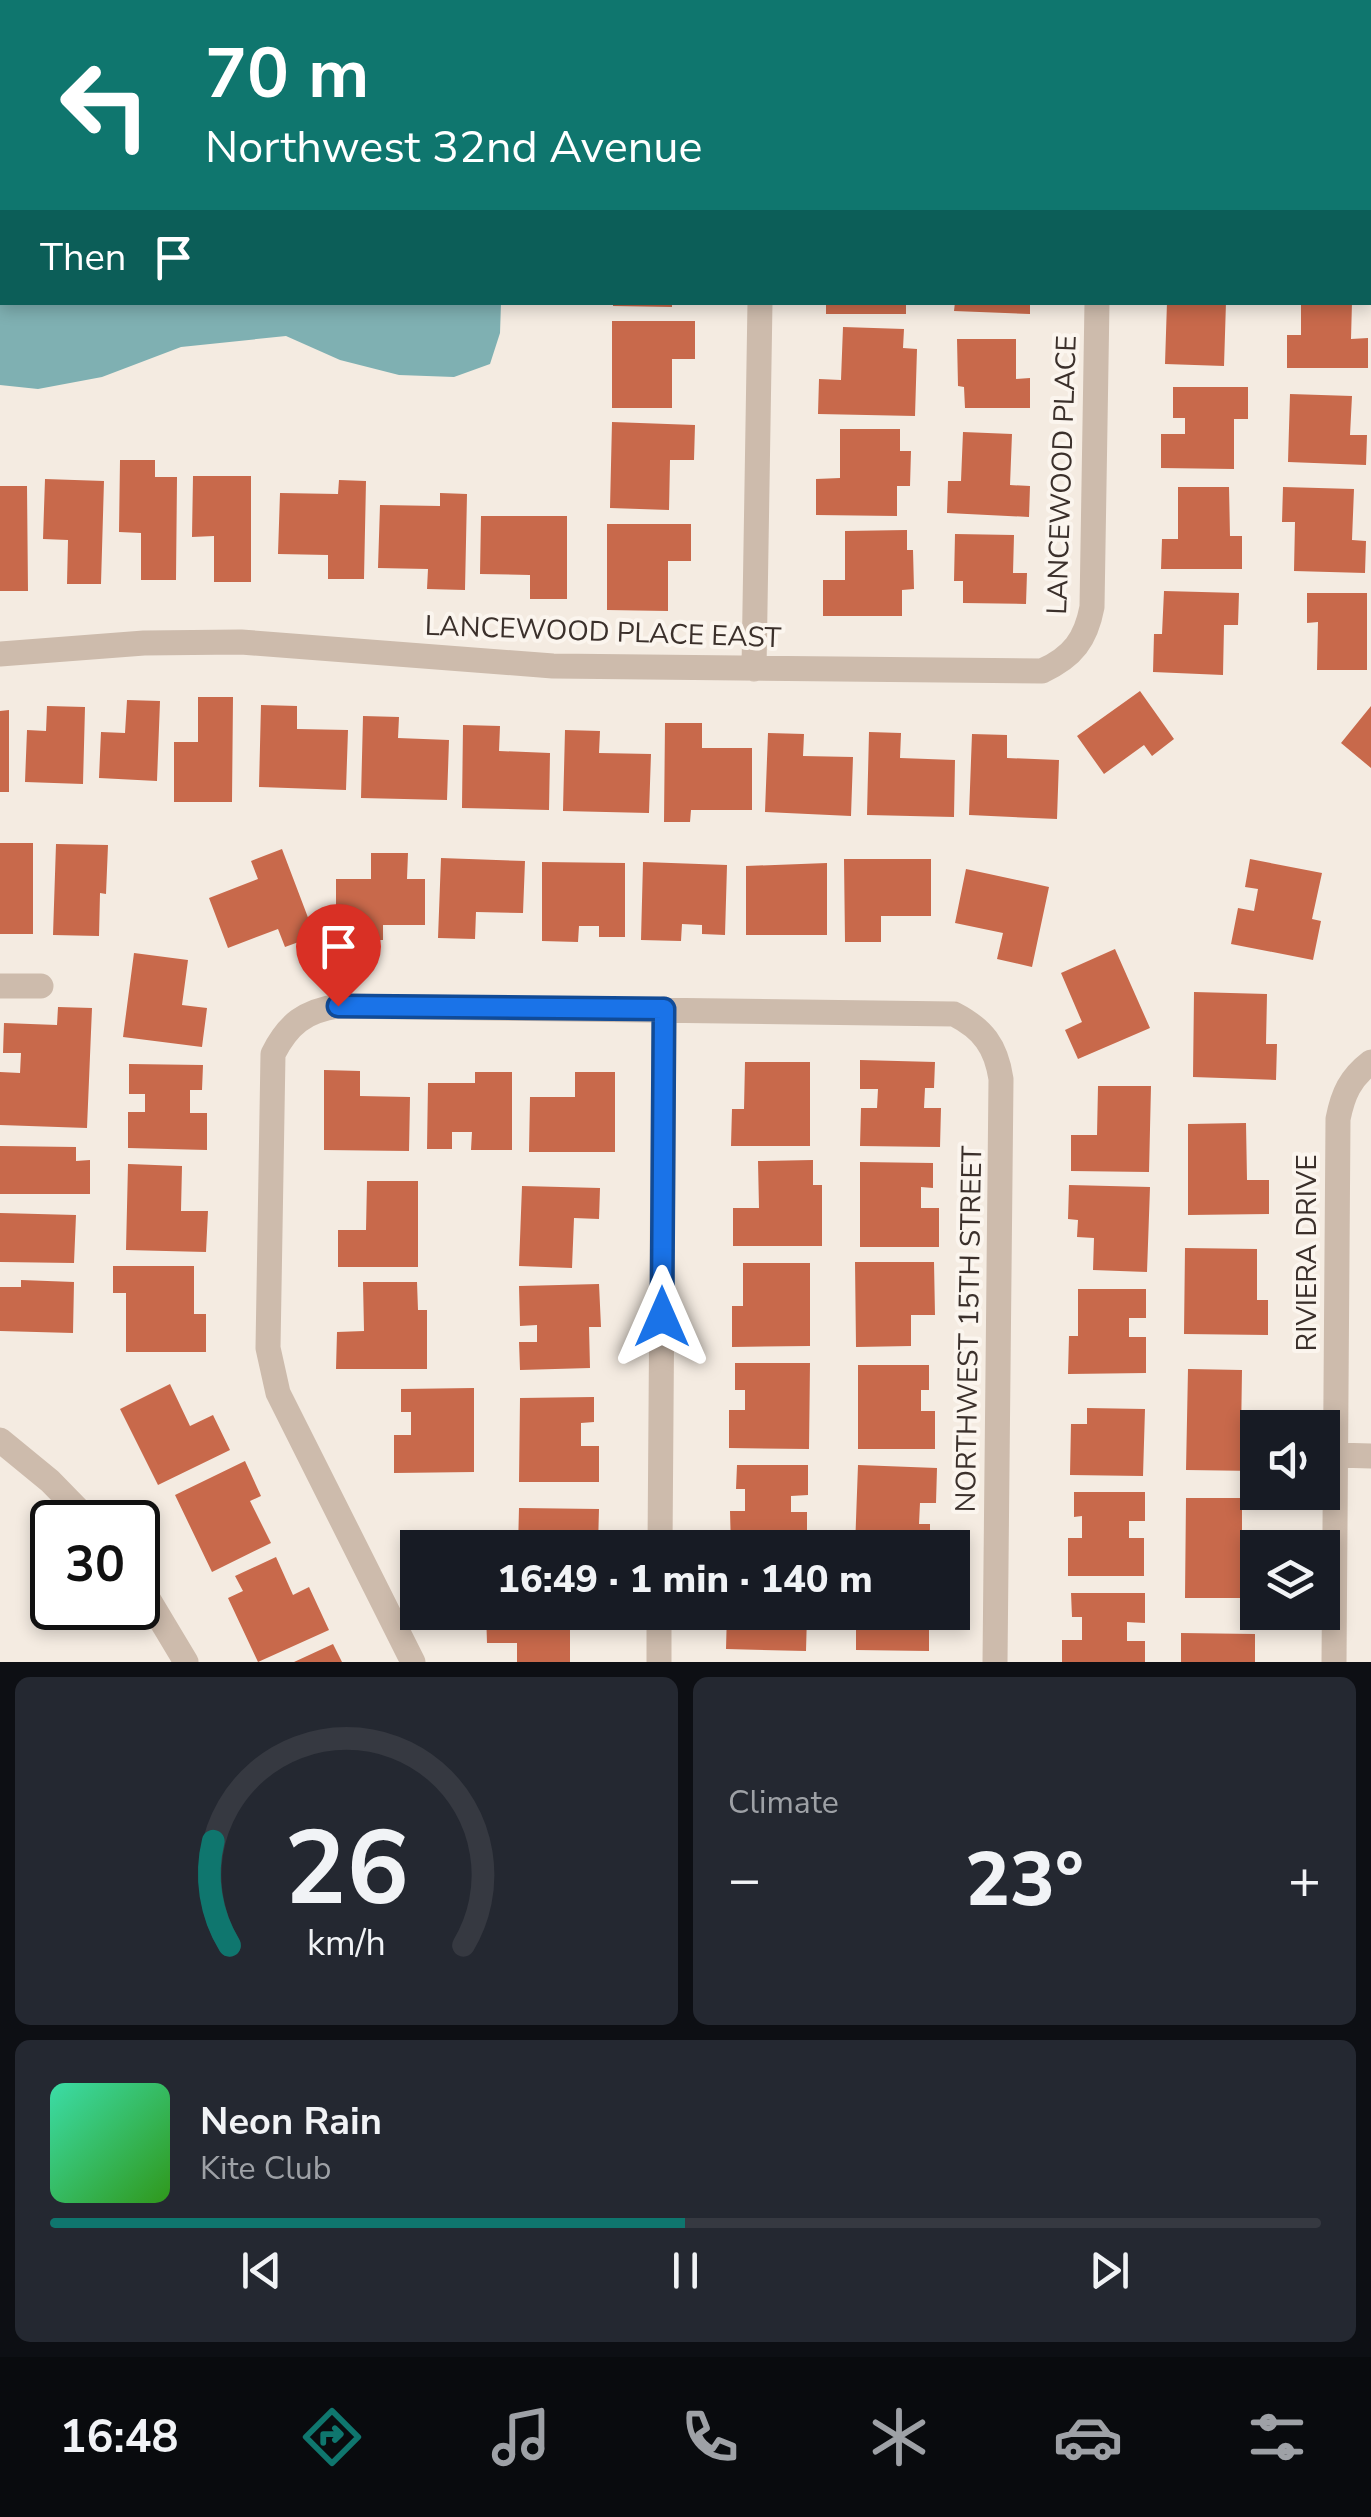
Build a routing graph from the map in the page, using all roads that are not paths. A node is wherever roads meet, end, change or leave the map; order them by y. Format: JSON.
{"nodes":[{"id":1,"x":760,"y":305,"type":"edge"},
{"id":2,"x":1096,"y":305,"type":"edge"},
{"id":3,"x":1078,"y":647,"type":"joint"},
{"id":4,"x":0,"y":654,"type":"edge"},
{"id":5,"x":754,"y":669,"type":"junction"},
{"id":6,"x":0,"y":986,"type":"edge"},
{"id":7,"x":41,"y":986,"type":"dead end"},
{"id":8,"x":664,"y":1009,"type":"junction"},
{"id":9,"x":1371,"y":1062,"type":"edge"},
{"id":10,"x":1336,"y":1410,"type":"edge"},
{"id":11,"x":0,"y":1440,"type":"edge"},
{"id":12,"x":1340,"y":1455,"type":"edge"},
{"id":13,"x":1371,"y":1456,"type":"edge"},
{"id":14,"x":69,"y":1500,"type":"edge"},
{"id":15,"x":1335,"y":1510,"type":"edge"},
{"id":16,"x":660,"y":1530,"type":"edge"},
{"id":17,"x":160,"y":1619,"type":"edge"},
{"id":18,"x":660,"y":1630,"type":"edge"},
{"id":19,"x":186,"y":1662,"type":"edge"},
{"id":20,"x":413,"y":1662,"type":"edge"},
{"id":21,"x":659,"y":1662,"type":"edge"},
{"id":22,"x":995,"y":1662,"type":"edge"},
{"id":23,"x":1334,"y":1662,"type":"edge"}],
"edges":[{"from":1,"to":5,"type":"street"},
{"from":2,"to":3,"type":"street","name":"LANCEWOOD PLACE"},
{"from":3,"to":5,"type":"street","name":"LANCEWOOD PLACE EAST"},
{"from":4,"to":5,"type":"street","name":"LANCEWOOD PLACE EAST"},
{"from":6,"to":7,"type":"street"},
{"from":8,"to":16,"type":"street"},
{"from":8,"to":20,"type":"street"},
{"from":8,"to":22,"type":"street","name":"NORTHWEST 15TH STREET"},
{"from":9,"to":10,"type":"street","name":"RIVIERA DRIVE"},
{"from":11,"to":14,"type":"street"},
{"from":12,"to":13,"type":"street"},
{"from":15,"to":23,"type":"street","name":"RIVIERA DRIVE"},
{"from":17,"to":19,"type":"street"},
{"from":18,"to":21,"type":"street"}]}
